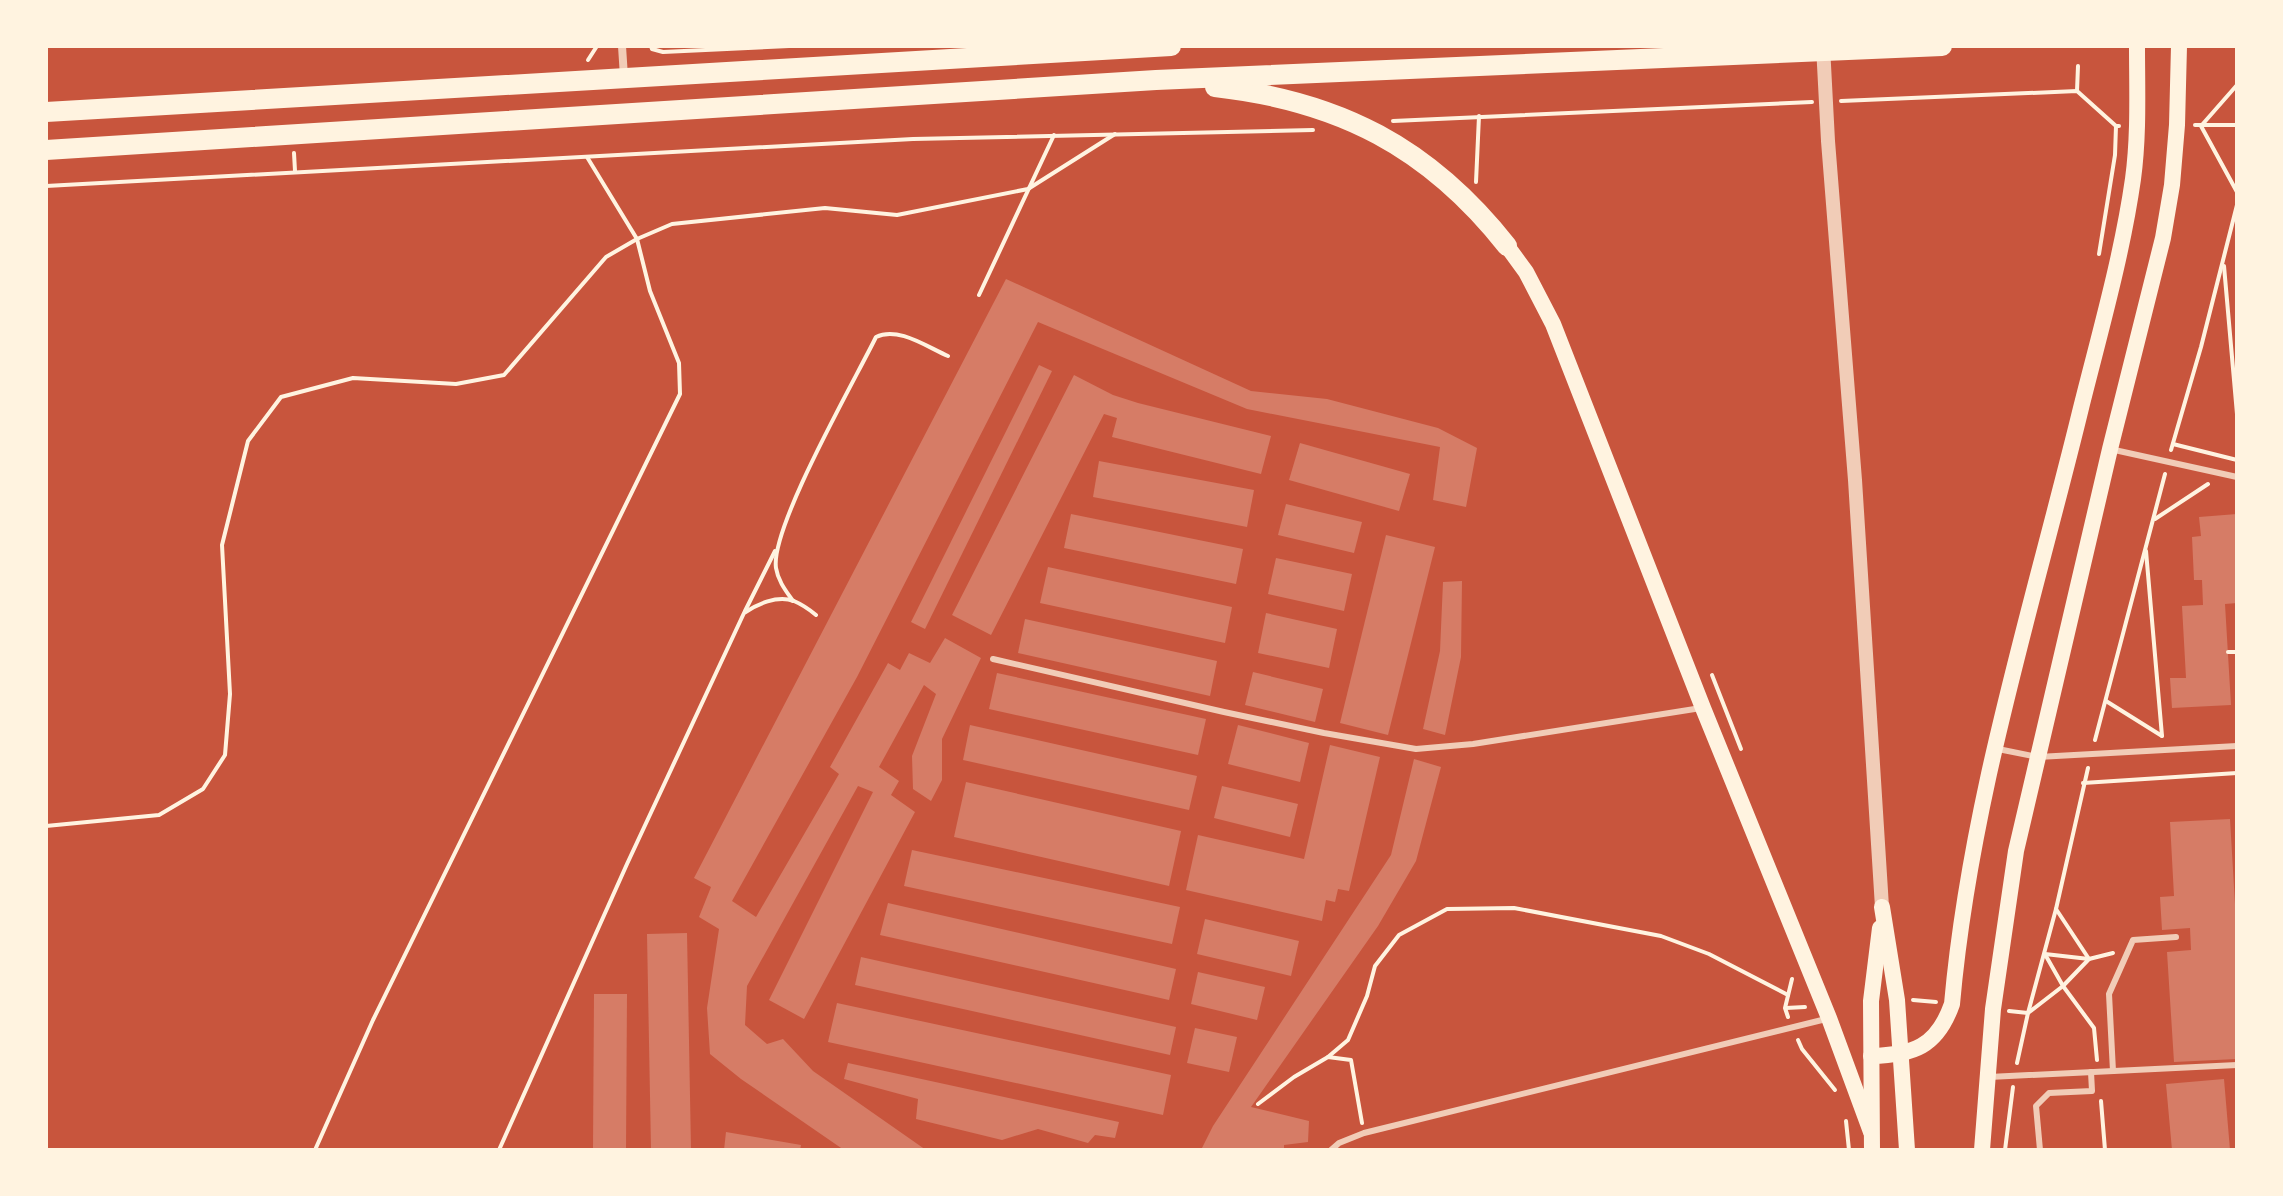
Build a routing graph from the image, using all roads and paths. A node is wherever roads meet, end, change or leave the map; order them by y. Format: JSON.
{"nodes":[{"id":1,"x":622,"y":46,"type":"edge"},
{"id":2,"x":651,"y":46,"type":"edge"},
{"id":3,"x":789,"y":46,"type":"edge"},
{"id":4,"x":1159,"y":46,"type":"edge"},
{"id":5,"x":1171,"y":46,"type":"edge"},
{"id":6,"x":1823,"y":46,"type":"edge"},
{"id":7,"x":1942,"y":46,"type":"edge"},
{"id":8,"x":2137,"y":46,"type":"edge"},
{"id":9,"x":2179,"y":46,"type":"edge"},
{"id":10,"x":2078,"y":66,"type":"dead end"},
{"id":11,"x":624,"y":78,"type":"junction"},
{"id":12,"x":1156,"y":80,"type":"junction"},
{"id":13,"x":2237,"y":85,"type":"edge"},
{"id":14,"x":2077,"y":91,"type":"junction"},
{"id":15,"x":1825,"y":101,"type":"dead end"},
{"id":16,"x":1841,"y":101,"type":"dead end"},
{"id":17,"x":46,"y":112,"type":"edge"},
{"id":18,"x":626,"y":114,"type":"junction"},
{"id":19,"x":1479,"y":116,"type":"junction"},
{"id":20,"x":2177,"y":125,"type":"junction"},
{"id":21,"x":2237,"y":125,"type":"edge"},
{"id":22,"x":1365,"y":126,"type":"junction"},
{"id":23,"x":2201,"y":126,"type":"junction"},
{"id":24,"x":1315,"y":130,"type":"dead end"},
{"id":25,"x":1116,"y":134,"type":"junction"},
{"id":26,"x":1054,"y":135,"type":"junction"},
{"id":27,"x":46,"y":150,"type":"edge"},
{"id":28,"x":586,"y":157,"type":"junction"},
{"id":29,"x":1476,"y":183,"type":"dead end"},
{"id":30,"x":46,"y":186,"type":"edge"},
{"id":31,"x":1028,"y":189,"type":"junction"},
{"id":32,"x":2237,"y":192,"type":"edge"},
{"id":33,"x":2237,"y":205,"type":"edge"},
{"id":34,"x":637,"y":239,"type":"junction"},
{"id":35,"x":2228,"y":239,"type":"junction"},
{"id":36,"x":2237,"y":239,"type":"edge"},
{"id":37,"x":1507,"y":246,"type":"joint"},
{"id":38,"x":2098,"y":257,"type":"dead end"},
{"id":39,"x":2223,"y":260,"type":"junction"},
{"id":40,"x":979,"y":295,"type":"dead end"},
{"id":41,"x":948,"y":356,"type":"dead end"},
{"id":42,"x":2237,"y":414,"type":"edge"},
{"id":43,"x":2173,"y":444,"type":"junction"},
{"id":44,"x":2110,"y":449,"type":"junction"},
{"id":45,"x":2237,"y":460,"type":"edge"},
{"id":46,"x":2168,"y":461,"type":"junction"},
{"id":47,"x":2237,"y":477,"type":"edge"},
{"id":48,"x":2210,"y":482,"type":"dead end"},
{"id":49,"x":2153,"y":520,"type":"junction"},
{"id":50,"x":777,"y":547,"type":"junction"},
{"id":51,"x":2146,"y":548,"type":"junction"},
{"id":52,"x":793,"y":601,"type":"junction"},
{"id":53,"x":744,"y":613,"type":"junction"},
{"id":54,"x":816,"y":615,"type":"dead end"},
{"id":55,"x":2228,"y":652,"type":"dead end"},
{"id":56,"x":2237,"y":652,"type":"edge"},
{"id":57,"x":993,"y":659,"type":"dead end"},
{"id":58,"x":2106,"y":701,"type":"junction"},
{"id":59,"x":1703,"y":708,"type":"junction"},
{"id":60,"x":2237,"y":746,"type":"edge"},
{"id":61,"x":1995,"y":748,"type":"junction"},
{"id":62,"x":2091,"y":756,"type":"junction"},
{"id":63,"x":2038,"y":757,"type":"junction"},
{"id":64,"x":2237,"y":773,"type":"edge"},
{"id":65,"x":2083,"y":783,"type":"junction"},
{"id":66,"x":46,"y":826,"type":"edge"},
{"id":67,"x":1882,"y":907,"type":"junction"},
{"id":68,"x":2056,"y":909,"type":"junction"},
{"id":69,"x":2176,"y":937,"type":"dead end"},
{"id":70,"x":2129,"y":950,"type":"junction"},
{"id":71,"x":2045,"y":954,"type":"junction"},
{"id":72,"x":2089,"y":959,"type":"junction"},
{"id":73,"x":2063,"y":986,"type":"junction"},
{"id":74,"x":1788,"y":995,"type":"dead end"},
{"id":75,"x":1922,"y":1000,"type":"dead end"},
{"id":76,"x":1952,"y":1004,"type":"junction"},
{"id":77,"x":1785,"y":1008,"type":"dead end"},
{"id":78,"x":1993,"y":1009,"type":"junction"},
{"id":79,"x":2028,"y":1013,"type":"junction"},
{"id":80,"x":1829,"y":1018,"type":"junction"},
{"id":81,"x":1792,"y":1027,"type":"junction"},
{"id":82,"x":1902,"y":1055,"type":"junction"},
{"id":83,"x":1871,"y":1056,"type":"junction"},
{"id":84,"x":1328,"y":1057,"type":"junction"},
{"id":85,"x":2237,"y":1065,"type":"edge"},
{"id":86,"x":2113,"y":1071,"type":"junction"},
{"id":87,"x":2094,"y":1072,"type":"junction"},
{"id":88,"x":2015,"y":1076,"type":"junction"},
{"id":89,"x":1989,"y":1077,"type":"junction"},
{"id":90,"x":1839,"y":1099,"type":"dead end"},
{"id":91,"x":1258,"y":1104,"type":"dead end"},
{"id":92,"x":1846,"y":1113,"type":"dead end"},
{"id":93,"x":1871,"y":1132,"type":"junction"},
{"id":94,"x":1364,"y":1133,"type":"junction"},
{"id":95,"x":315,"y":1150,"type":"edge"},
{"id":96,"x":499,"y":1150,"type":"edge"},
{"id":97,"x":1331,"y":1150,"type":"edge"},
{"id":98,"x":1849,"y":1150,"type":"edge"},
{"id":99,"x":1872,"y":1150,"type":"edge"},
{"id":100,"x":1907,"y":1150,"type":"edge"},
{"id":101,"x":1982,"y":1150,"type":"edge"},
{"id":102,"x":2005,"y":1150,"type":"edge"},
{"id":103,"x":2040,"y":1150,"type":"edge"},
{"id":104,"x":2105,"y":1150,"type":"edge"}],
"edges":[{"from":1,"to":11,"type":"street"},
{"from":2,"to":3,"type":"path"},
{"from":4,"to":5,"type":"highway"},
{"from":4,"to":11,"type":"highway"},
{"from":6,"to":67,"type":"street"},
{"from":7,"to":12,"type":"highway"},
{"from":8,"to":61,"type":"main road"},
{"from":9,"to":20,"type":"main road"},
{"from":10,"to":14,"type":"path"},
{"from":11,"to":17,"type":"highway"},
{"from":11,"to":18,"type":"highway"},
{"from":12,"to":18,"type":"highway"},
{"from":12,"to":22,"type":"highway"},
{"from":13,"to":23,"type":"path"},
{"from":14,"to":16,"type":"path"},
{"from":14,"to":38,"type":"path"},
{"from":15,"to":19,"type":"path"},
{"from":18,"to":27,"type":"highway"},
{"from":19,"to":22,"type":"path"},
{"from":19,"to":29,"type":"path"},
{"from":20,"to":23,"type":"path"},
{"from":20,"to":44,"type":"main road"},
{"from":21,"to":23,"type":"path"},
{"from":22,"to":37,"type":"highway"},
{"from":23,"to":32,"type":"path"},
{"from":24,"to":25,"type":"path"},
{"from":25,"to":26,"type":"path"},
{"from":25,"to":31,"type":"path"},
{"from":26,"to":28,"type":"path"},
{"from":26,"to":31,"type":"path"},
{"from":28,"to":30,"type":"path"},
{"from":28,"to":34,"type":"path"},
{"from":31,"to":34,"type":"path"},
{"from":31,"to":40,"type":"path"},
{"from":33,"to":35,"type":"path"},
{"from":34,"to":66,"type":"path"},
{"from":34,"to":95,"type":"path"},
{"from":35,"to":36,"type":"path"},
{"from":35,"to":39,"type":"path"},
{"from":37,"to":59,"type":"main road"},
{"from":39,"to":42,"type":"path"},
{"from":39,"to":43,"type":"path"},
{"from":41,"to":50,"type":"path"},
{"from":43,"to":45,"type":"path"},
{"from":43,"to":46,"type":"path"},
{"from":44,"to":46,"type":"lane"},
{"from":44,"to":63,"type":"main road"},
{"from":46,"to":47,"type":"lane"},
{"from":46,"to":49,"type":"path"},
{"from":48,"to":49,"type":"path"},
{"from":49,"to":51,"type":"path"},
{"from":50,"to":52,"type":"path"},
{"from":50,"to":53,"type":"path"},
{"from":51,"to":58,"type":"path"},
{"from":51,"to":58,"type":"path"},
{"from":52,"to":53,"type":"path"},
{"from":52,"to":54,"type":"path"},
{"from":53,"to":96,"type":"path"},
{"from":55,"to":56,"type":"path"},
{"from":57,"to":59,"type":"lane"},
{"from":58,"to":62,"type":"path"},
{"from":59,"to":80,"type":"main road"},
{"from":60,"to":62,"type":"lane"},
{"from":61,"to":63,"type":"lane"},
{"from":61,"to":76,"type":"main road"},
{"from":62,"to":63,"type":"lane"},
{"from":62,"to":65,"type":"path"},
{"from":63,"to":78,"type":"main road"},
{"from":64,"to":65,"type":"path"},
{"from":65,"to":68,"type":"path"},
{"from":67,"to":82,"type":"main road"},
{"from":67,"to":83,"type":"main road"},
{"from":68,"to":71,"type":"path"},
{"from":68,"to":72,"type":"path"},
{"from":69,"to":70,"type":"lane"},
{"from":70,"to":72,"type":"path"},
{"from":70,"to":86,"type":"lane"},
{"from":71,"to":72,"type":"path"},
{"from":71,"to":73,"type":"path"},
{"from":71,"to":79,"type":"path"},
{"from":72,"to":73,"type":"path"},
{"from":73,"to":79,"type":"path"},
{"from":73,"to":87,"type":"path"},
{"from":74,"to":84,"type":"path"},
{"from":75,"to":76,"type":"path"},
{"from":76,"to":82,"type":"main road"},
{"from":77,"to":81,"type":"path"},
{"from":78,"to":79,"type":"path"},
{"from":78,"to":89,"type":"main road"},
{"from":79,"to":88,"type":"path"},
{"from":80,"to":81,"type":"lane"},
{"from":80,"to":93,"type":"main road"},
{"from":81,"to":90,"type":"path"},
{"from":81,"to":94,"type":"lane"},
{"from":82,"to":83,"type":"main road"},
{"from":82,"to":100,"type":"main road"},
{"from":83,"to":93,"type":"main road"},
{"from":84,"to":91,"type":"path"},
{"from":84,"to":94,"type":"path"},
{"from":85,"to":86,"type":"lane"},
{"from":86,"to":87,"type":"lane"},
{"from":87,"to":88,"type":"lane"},
{"from":87,"to":103,"type":"lane"},
{"from":87,"to":104,"type":"path"},
{"from":88,"to":89,"type":"lane"},
{"from":88,"to":102,"type":"path"},
{"from":89,"to":101,"type":"main road"},
{"from":92,"to":98,"type":"path"},
{"from":93,"to":99,"type":"main road"},
{"from":94,"to":97,"type":"lane"}]}
